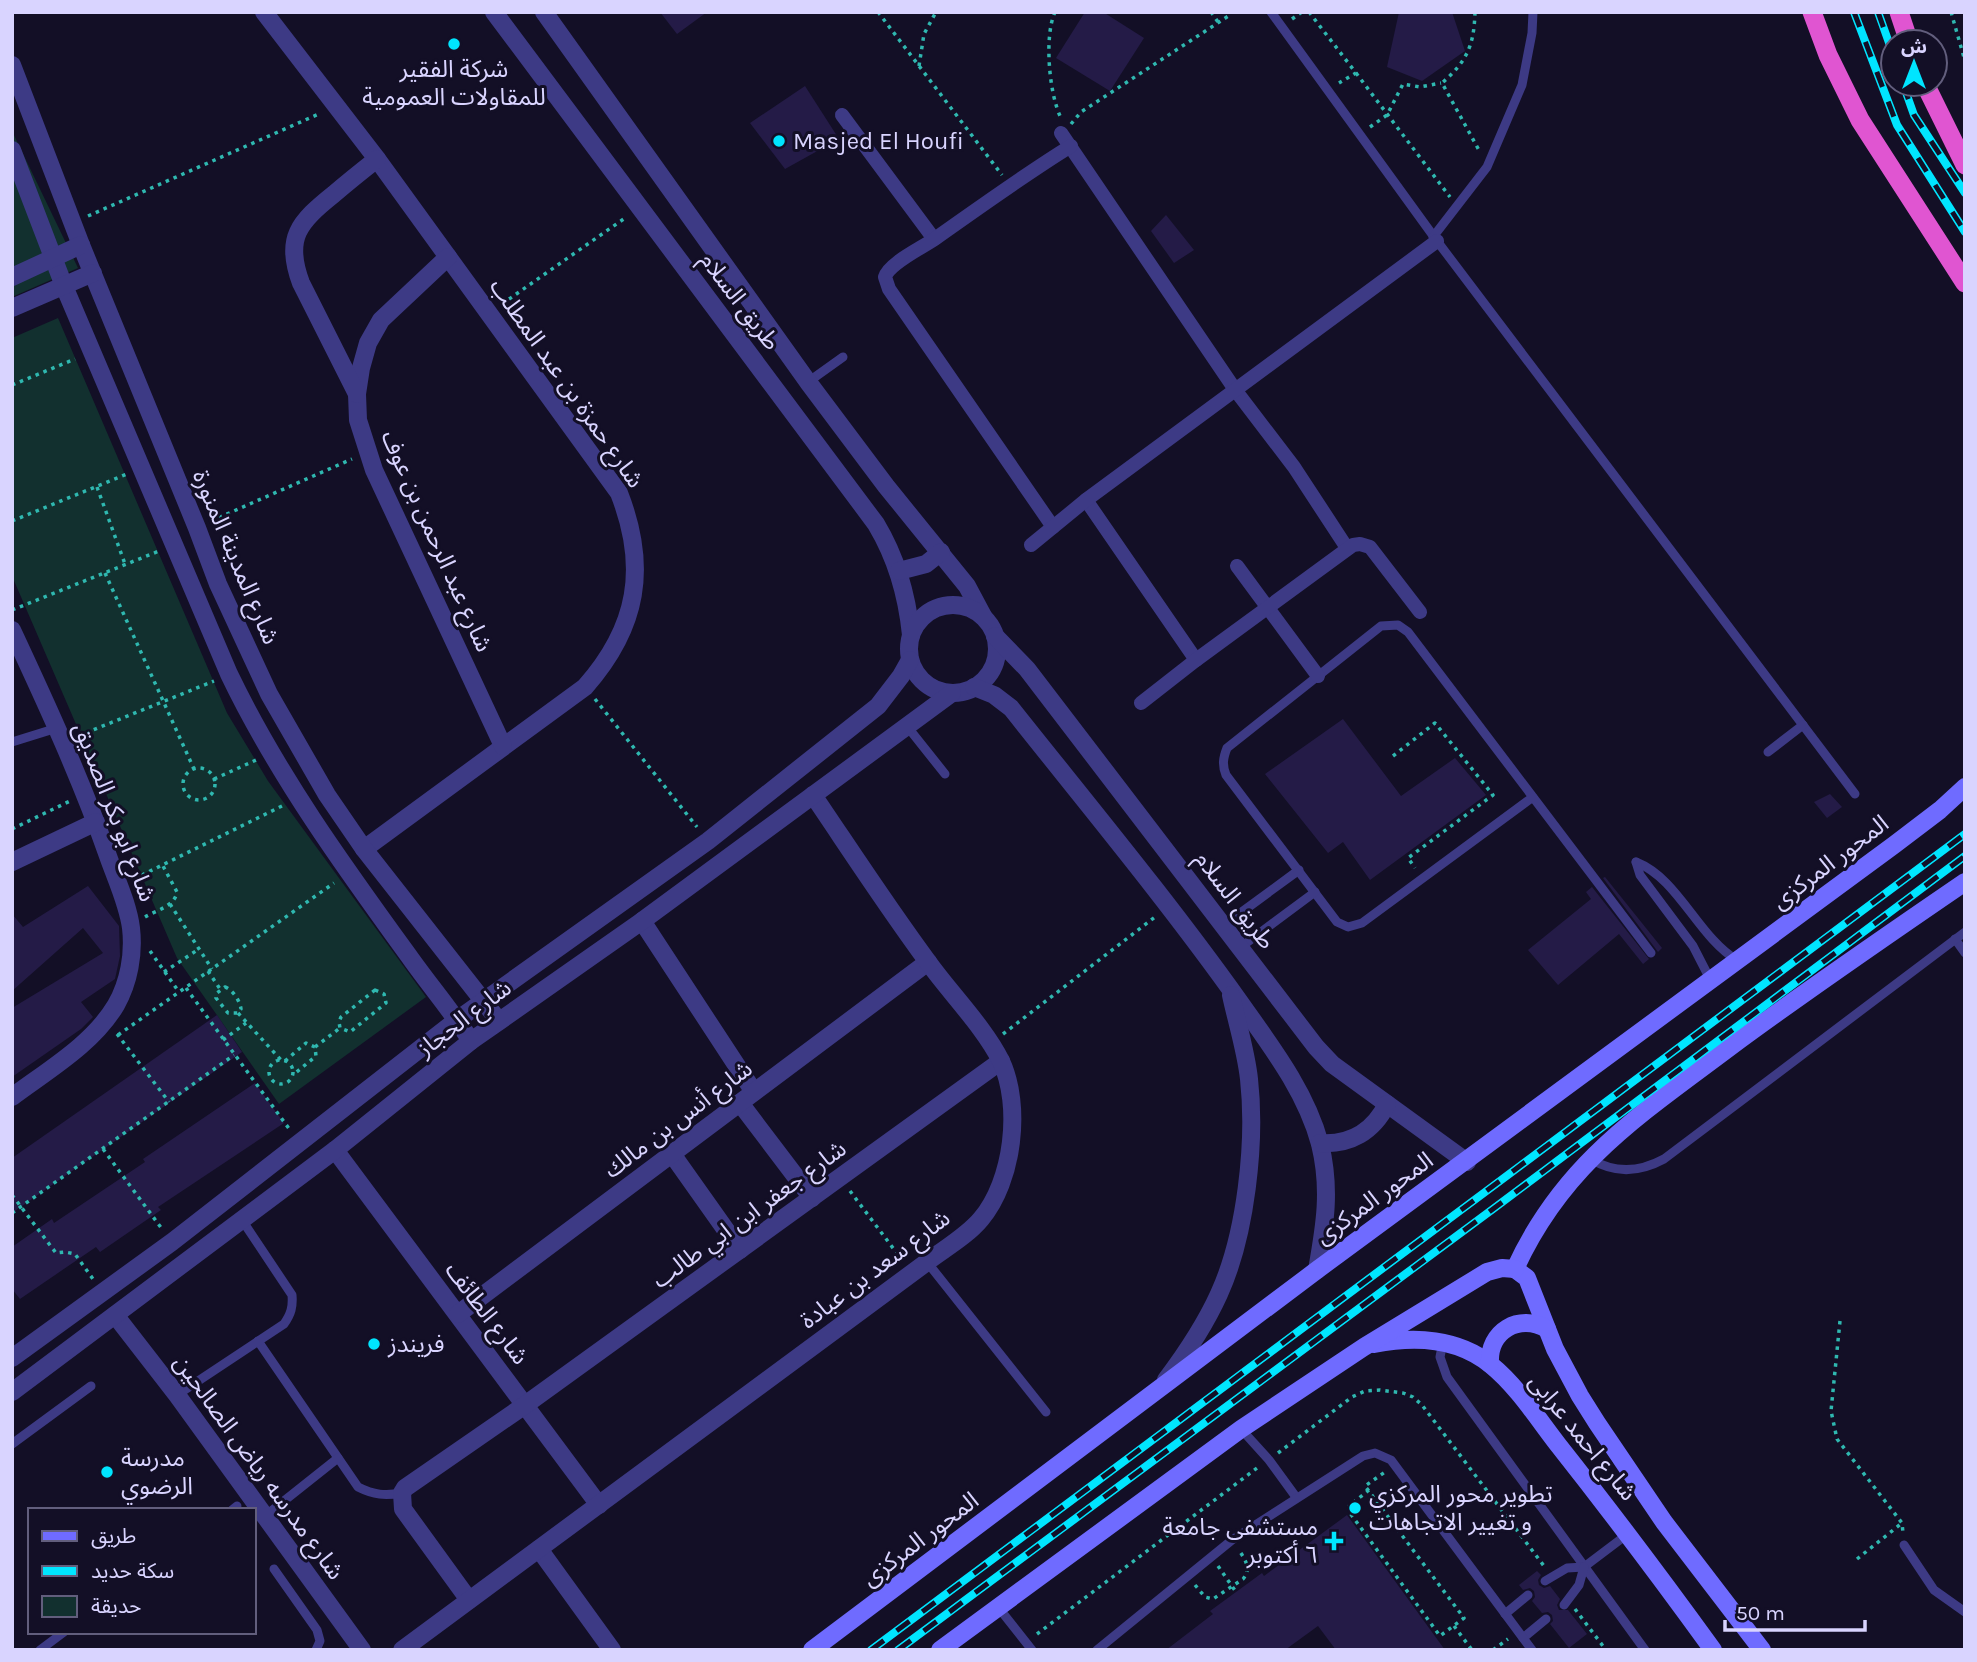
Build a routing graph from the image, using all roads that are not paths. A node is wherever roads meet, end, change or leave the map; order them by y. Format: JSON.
{"nodes":[{"id":1,"x":264,"y":12,"type":"edge"},
{"id":2,"x":494,"y":12,"type":"edge"},
{"id":3,"x":544,"y":12,"type":"edge"},
{"id":4,"x":1271,"y":12,"type":"edge"},
{"id":5,"x":1534,"y":12,"type":"edge"},
{"id":6,"x":1812,"y":12,"type":"edge"},
{"id":7,"x":12,"y":65,"type":"edge"},
{"id":8,"x":1932,"y":98,"type":"edge"},
{"id":9,"x":842,"y":116,"type":"dead end"},
{"id":10,"x":1064,"y":131,"type":"road end"},
{"id":11,"x":1070,"y":146,"type":"junction"},
{"id":12,"x":12,"y":150,"type":"edge"},
{"id":13,"x":377,"y":159,"type":"junction"},
{"id":14,"x":1965,"y":165,"type":"edge"},
{"id":15,"x":934,"y":239,"type":"junction"},
{"id":16,"x":1435,"y":239,"type":"junction"},
{"id":17,"x":81,"y":245,"type":"junction"},
{"id":18,"x":449,"y":257,"type":"junction"},
{"id":19,"x":53,"y":258,"type":"junction"},
{"id":20,"x":93,"y":274,"type":"junction"},
{"id":21,"x":12,"y":277,"type":"edge"},
{"id":22,"x":1965,"y":283,"type":"edge"},
{"id":23,"x":64,"y":286,"type":"junction"},
{"id":24,"x":12,"y":308,"type":"edge"},
{"id":25,"x":843,"y":357,"type":"dead end"},
{"id":26,"x":808,"y":382,"type":"junction"},
{"id":27,"x":1236,"y":391,"type":"junction"},
{"id":28,"x":357,"y":394,"type":"junction"},
{"id":29,"x":1086,"y":500,"type":"junction"},
{"id":30,"x":1053,"y":527,"type":"junction"},
{"id":31,"x":1031,"y":545,"type":"dead end"},
{"id":32,"x":1347,"y":548,"type":"junction"},
{"id":33,"x":941,"y":552,"type":"junction"},
{"id":34,"x":1237,"y":566,"type":"dead end"},
{"id":35,"x":899,"y":571,"type":"junction"},
{"id":36,"x":1267,"y":607,"type":"junction"},
{"id":37,"x":1420,"y":611,"type":"dead end"},
{"id":38,"x":983,"y":616,"type":"junction"},
{"id":39,"x":12,"y":630,"type":"edge"},
{"id":40,"x":911,"y":635,"type":"junction"},
{"id":41,"x":995,"y":636,"type":"junction"},
{"id":42,"x":910,"y":660,"type":"junction"},
{"id":43,"x":1196,"y":660,"type":"junction"},
{"id":44,"x":1318,"y":676,"type":"junction"},
{"id":45,"x":974,"y":687,"type":"junction"},
{"id":46,"x":952,"y":693,"type":"junction"},
{"id":47,"x":1141,"y":702,"type":"dead end"},
{"id":48,"x":906,"y":725,"type":"junction"},
{"id":49,"x":1803,"y":725,"type":"junction"},
{"id":50,"x":60,"y":735,"type":"junction"},
{"id":51,"x":12,"y":742,"type":"edge"},
{"id":52,"x":503,"y":746,"type":"junction"},
{"id":53,"x":1769,"y":752,"type":"dead end"},
{"id":54,"x":945,"y":774,"type":"dead end"},
{"id":55,"x":1965,"y":787,"type":"edge"},
{"id":56,"x":1855,"y":794,"type":"dead end"},
{"id":57,"x":813,"y":795,"type":"junction"},
{"id":58,"x":1533,"y":797,"type":"junction"},
{"id":59,"x":1965,"y":800,"type":"edge"},
{"id":60,"x":1940,"y":810,"type":"junction"},
{"id":61,"x":96,"y":822,"type":"junction"},
{"id":62,"x":364,"y":849,"type":"junction"},
{"id":63,"x":12,"y":862,"type":"edge"},
{"id":64,"x":1299,"y":870,"type":"junction"},
{"id":65,"x":1965,"y":882,"type":"edge"},
{"id":66,"x":1315,"y":892,"type":"junction"},
{"id":67,"x":642,"y":921,"type":"junction"},
{"id":68,"x":1224,"y":925,"type":"junction"},
{"id":69,"x":1965,"y":932,"type":"edge"},
{"id":70,"x":1955,"y":939,"type":"junction"},
{"id":71,"x":1241,"y":947,"type":"junction"},
{"id":72,"x":1651,"y":953,"type":"dead end"},
{"id":73,"x":1965,"y":953,"type":"edge"},
{"id":74,"x":1738,"y":961,"type":"junction"},
{"id":75,"x":928,"y":962,"type":"junction"},
{"id":76,"x":1711,"y":981,"type":"junction"},
{"id":77,"x":1230,"y":988,"type":"junction"},
{"id":78,"x":485,"y":1001,"type":"junction"},
{"id":79,"x":457,"y":1020,"type":"junction"},
{"id":80,"x":499,"y":1021,"type":"junction"},
{"id":81,"x":471,"y":1041,"type":"junction"},
{"id":82,"x":1000,"y":1062,"type":"junction"},
{"id":83,"x":12,"y":1097,"type":"edge"},
{"id":84,"x":747,"y":1098,"type":"junction"},
{"id":85,"x":1387,"y":1104,"type":"junction"},
{"id":86,"x":1320,"y":1143,"type":"junction"},
{"id":87,"x":335,"y":1150,"type":"junction"},
{"id":88,"x":672,"y":1154,"type":"junction"},
{"id":89,"x":1590,"y":1158,"type":"junction"},
{"id":90,"x":1466,"y":1161,"type":"junction"},
{"id":91,"x":812,"y":1198,"type":"junction"},
{"id":92,"x":242,"y":1220,"type":"junction"},
{"id":93,"x":740,"y":1250,"type":"junction"},
{"id":94,"x":927,"y":1262,"type":"junction"},
{"id":95,"x":1515,"y":1269,"type":"junction"},
{"id":96,"x":1317,"y":1270,"type":"junction"},
{"id":97,"x":115,"y":1314,"type":"junction"},
{"id":98,"x":458,"y":1314,"type":"junction"},
{"id":99,"x":1547,"y":1329,"type":"junction"},
{"id":100,"x":258,"y":1341,"type":"junction"},
{"id":101,"x":1443,"y":1342,"type":"junction"},
{"id":102,"x":1364,"y":1347,"type":"junction"},
{"id":103,"x":12,"y":1358,"type":"edge"},
{"id":104,"x":1490,"y":1364,"type":"junction"},
{"id":105,"x":91,"y":1387,"type":"dead end"},
{"id":106,"x":1159,"y":1391,"type":"junction"},
{"id":107,"x":12,"y":1392,"type":"edge"},
{"id":108,"x":177,"y":1395,"type":"junction"},
{"id":109,"x":525,"y":1405,"type":"junction"},
{"id":110,"x":1046,"y":1412,"type":"dead end"},
{"id":111,"x":1241,"y":1429,"type":"junction"},
{"id":112,"x":12,"y":1444,"type":"edge"},
{"id":113,"x":338,"y":1458,"type":"junction"},
{"id":114,"x":402,"y":1493,"type":"junction"},
{"id":115,"x":1296,"y":1497,"type":"junction"},
{"id":116,"x":599,"y":1505,"type":"junction"},
{"id":117,"x":265,"y":1516,"type":"junction"},
{"id":118,"x":1629,"y":1533,"type":"junction"},
{"id":119,"x":1904,"y":1545,"type":"road end"},
{"id":120,"x":538,"y":1549,"type":"junction"},
{"id":121,"x":1584,"y":1567,"type":"junction"},
{"id":122,"x":274,"y":1569,"type":"dead end"},
{"id":123,"x":1545,"y":1581,"type":"dead end"},
{"id":124,"x":1528,"y":1595,"type":"dead end"},
{"id":125,"x":469,"y":1600,"type":"junction"},
{"id":126,"x":1566,"y":1603,"type":"road end"},
{"id":127,"x":998,"y":1607,"type":"junction"},
{"id":128,"x":1965,"y":1612,"type":"edge"},
{"id":129,"x":1505,"y":1614,"type":"junction"},
{"id":130,"x":1546,"y":1619,"type":"dead end"},
{"id":131,"x":61,"y":1634,"type":"edge"},
{"id":132,"x":1523,"y":1638,"type":"junction"},
{"id":133,"x":40,"y":1650,"type":"edge"},
{"id":134,"x":316,"y":1650,"type":"edge"},
{"id":135,"x":362,"y":1650,"type":"edge"},
{"id":136,"x":402,"y":1650,"type":"edge"},
{"id":137,"x":612,"y":1650,"type":"edge"},
{"id":138,"x":812,"y":1650,"type":"edge"},
{"id":139,"x":940,"y":1650,"type":"edge"},
{"id":140,"x":1032,"y":1650,"type":"edge"},
{"id":141,"x":1097,"y":1650,"type":"edge"},
{"id":142,"x":1532,"y":1650,"type":"edge"},
{"id":143,"x":1645,"y":1650,"type":"edge"},
{"id":144,"x":1713,"y":1650,"type":"edge"},
{"id":145,"x":1762,"y":1650,"type":"edge"}],
"edges":[{"from":1,"to":13,"type":"street","name":"شارع حمزة بن عبد المطلب"},
{"from":2,"to":35,"type":"street","name":"طريق السلام"},
{"from":3,"to":26,"type":"street","name":"طريق السلام"},
{"from":4,"to":16,"type":"lane"},
{"from":5,"to":16,"type":"lane"},
{"from":6,"to":22,"type":"highway"},
{"from":7,"to":17,"type":"street","name":"شارع المدينة المنورة"},
{"from":8,"to":14,"type":"highway"},
{"from":9,"to":15,"type":"street"},
{"from":10,"to":11,"type":"street"},
{"from":11,"to":15,"type":"street"},
{"from":11,"to":27,"type":"street"},
{"from":12,"to":19,"type":"street"},
{"from":13,"to":18,"type":"street","name":"شارع حمزة بن عبد المطلب"},
{"from":13,"to":28,"type":"street"},
{"from":15,"to":30,"type":"street"},
{"from":16,"to":27,"type":"street"},
{"from":16,"to":49,"type":"lane"},
{"from":17,"to":19,"type":"street"},
{"from":17,"to":20,"type":"street","name":"شارع المدينة المنورة"},
{"from":18,"to":28,"type":"street","name":"شارع عبد الرحمن بن عوف"},
{"from":18,"to":52,"type":"street","name":"شارع حمزة بن عبد المطلب"},
{"from":19,"to":21,"type":"street"},
{"from":19,"to":23,"type":"street"},
{"from":20,"to":23,"type":"street"},
{"from":20,"to":62,"type":"street","name":"شارع المدينة المنورة"},
{"from":23,"to":24,"type":"street"},
{"from":23,"to":79,"type":"street"},
{"from":25,"to":26,"type":"lane"},
{"from":26,"to":33,"type":"street","name":"طريق السلام"},
{"from":27,"to":29,"type":"street"},
{"from":27,"to":32,"type":"street"},
{"from":28,"to":52,"type":"street","name":"شارع عبد الرحمن بن عوف"},
{"from":29,"to":30,"type":"street"},
{"from":29,"to":43,"type":"street"},
{"from":30,"to":31,"type":"street"},
{"from":32,"to":36,"type":"street"},
{"from":32,"to":37,"type":"street"},
{"from":33,"to":35,"type":"street"},
{"from":33,"to":38,"type":"street","name":"طريق السلام"},
{"from":34,"to":36,"type":"street"},
{"from":35,"to":40,"type":"street","name":"طريق السلام"},
{"from":36,"to":43,"type":"street"},
{"from":36,"to":44,"type":"street"},
{"from":38,"to":40,"type":"street"},
{"from":38,"to":41,"type":"street"},
{"from":39,"to":50,"type":"street","name":"شارع ابو بكر الصديق"},
{"from":40,"to":42,"type":"street"},
{"from":41,"to":45,"type":"street"},
{"from":41,"to":68,"type":"street","name":"طريق السلام"},
{"from":42,"to":46,"type":"street"},
{"from":42,"to":78,"type":"street","name":"شارع الحجاز"},
{"from":43,"to":47,"type":"street"},
{"from":44,"to":58,"type":"lane"},
{"from":44,"to":64,"type":"lane"},
{"from":45,"to":46,"type":"street"},
{"from":45,"to":77,"type":"street"},
{"from":46,"to":48,"type":"street","name":"شارع الحجاز"},
{"from":48,"to":54,"type":"lane"},
{"from":48,"to":57,"type":"street","name":"شارع الحجاز"},
{"from":49,"to":53,"type":"lane"},
{"from":49,"to":56,"type":"lane"},
{"from":50,"to":51,"type":"lane"},
{"from":50,"to":61,"type":"street","name":"شارع ابو بكر الصديق"},
{"from":52,"to":62,"type":"street","name":"شارع حمزة بن عبد المطلب"},
{"from":55,"to":60,"type":"main road","name":"المحور المركزى"},
{"from":57,"to":67,"type":"street","name":"شارع الحجاز"},
{"from":57,"to":75,"type":"street","name":"شارع سعد بن عبادة"},
{"from":58,"to":66,"type":"lane"},
{"from":58,"to":72,"type":"lane"},
{"from":59,"to":60,"type":"main road"},
{"from":60,"to":74,"type":"main road","name":"المحور المركزى"},
{"from":61,"to":63,"type":"street"},
{"from":61,"to":83,"type":"street","name":"شارع ابو بكر الصديق"},
{"from":62,"to":78,"type":"street","name":"شارع المدينة المنورة"},
{"from":64,"to":66,"type":"lane"},
{"from":64,"to":68,"type":"lane"},
{"from":65,"to":89,"type":"main road"},
{"from":66,"to":71,"type":"lane"},
{"from":67,"to":80,"type":"street","name":"شارع الحجاز"},
{"from":67,"to":84,"type":"street"},
{"from":68,"to":71,"type":"street","name":"طريق السلام"},
{"from":69,"to":70,"type":"lane"},
{"from":70,"to":73,"type":"lane"},
{"from":70,"to":89,"type":"lane"},
{"from":71,"to":85,"type":"street","name":"طريق السلام"},
{"from":74,"to":76,"type":"main road","name":"المحور المركزى"},
{"from":74,"to":76,"type":"lane"},
{"from":75,"to":82,"type":"street","name":"شارع سعد بن عبادة"},
{"from":75,"to":84,"type":"street","name":"شارع أنس بن مالك"},
{"from":76,"to":90,"type":"main road","name":"المحور المركزى"},
{"from":77,"to":86,"type":"street"},
{"from":77,"to":106,"type":"street"},
{"from":78,"to":79,"type":"street","name":"شارع الحجاز"},
{"from":78,"to":80,"type":"street","name":"شارع المدينة المنورة"},
{"from":79,"to":81,"type":"street"},
{"from":79,"to":103,"type":"street","name":"شارع الحجاز"},
{"from":80,"to":81,"type":"street","name":"شارع الحجاز"},
{"from":81,"to":87,"type":"street","name":"شارع الحجاز"},
{"from":82,"to":91,"type":"street","name":"شارع جعفر ابن ابي طالب"},
{"from":82,"to":94,"type":"street","name":"شارع سعد بن عبادة"},
{"from":84,"to":88,"type":"street","name":"شارع أنس بن مالك"},
{"from":84,"to":91,"type":"street"},
{"from":85,"to":86,"type":"street"},
{"from":85,"to":90,"type":"street","name":"طريق السلام"},
{"from":86,"to":96,"type":"street"},
{"from":87,"to":92,"type":"street","name":"شارع الحجاز"},
{"from":87,"to":98,"type":"street","name":"شارع الطائف"},
{"from":88,"to":93,"type":"street"},
{"from":88,"to":98,"type":"street","name":"شارع أنس بن مالك"},
{"from":89,"to":95,"type":"main road"},
{"from":90,"to":96,"type":"main road","name":"المحور المركزى"},
{"from":91,"to":93,"type":"street","name":"شارع جعفر ابن ابي طالب"},
{"from":92,"to":97,"type":"street","name":"شارع الحجاز"},
{"from":92,"to":100,"type":"lane"},
{"from":93,"to":109,"type":"street","name":"شارع جعفر ابن ابي طالب"},
{"from":94,"to":110,"type":"lane"},
{"from":94,"to":116,"type":"street","name":"شارع سعد بن عبادة"},
{"from":95,"to":99,"type":"main road","name":"شارع احمد عرابى"},
{"from":95,"to":102,"type":"main road"},
{"from":96,"to":106,"type":"main road","name":"المحور المركزى"},
{"from":97,"to":107,"type":"street","name":"شارع الحجاز"},
{"from":97,"to":108,"type":"street","name":"شارع مدرسه رياض الصالحين"},
{"from":98,"to":109,"type":"street","name":"شارع الطائف"},
{"from":99,"to":104,"type":"main road"},
{"from":99,"to":145,"type":"main road","name":"شارع احمد عرابى"},
{"from":100,"to":108,"type":"lane"},
{"from":100,"to":113,"type":"lane"},
{"from":101,"to":102,"type":"main road","name":"شارع احمد عرابى"},
{"from":101,"to":104,"type":"main road","name":"شارع احمد عرابى"},
{"from":101,"to":121,"type":"lane"},
{"from":102,"to":111,"type":"main road"},
{"from":104,"to":118,"type":"main road","name":"شارع احمد عرابى"},
{"from":105,"to":112,"type":"lane"},
{"from":106,"to":138,"type":"main road","name":"المحور المركزى"},
{"from":108,"to":117,"type":"street","name":"شارع مدرسه رياض الصالحين"},
{"from":109,"to":114,"type":"street","name":"شارع جعفر ابن ابي طالب"},
{"from":109,"to":116,"type":"street","name":"شارع الطائف"},
{"from":111,"to":115,"type":"lane"},
{"from":111,"to":127,"type":"main road"},
{"from":113,"to":114,"type":"lane"},
{"from":113,"to":117,"type":"lane"},
{"from":114,"to":125,"type":"street"},
{"from":115,"to":129,"type":"lane"},
{"from":115,"to":141,"type":"lane"},
{"from":116,"to":120,"type":"street","name":"شارع سعد بن عبادة"},
{"from":117,"to":135,"type":"street","name":"شارع مدرسه رياض الصالحين"},
{"from":118,"to":121,"type":"lane"},
{"from":118,"to":144,"type":"main road","name":"شارع احمد عرابى"},
{"from":119,"to":128,"type":"lane"},
{"from":120,"to":125,"type":"street","name":"شارع سعد بن عبادة"},
{"from":120,"to":137,"type":"street"},
{"from":121,"to":123,"type":"lane"},
{"from":121,"to":126,"type":"lane"},
{"from":121,"to":143,"type":"lane"},
{"from":122,"to":134,"type":"lane"},
{"from":124,"to":129,"type":"lane"},
{"from":125,"to":136,"type":"street","name":"شارع سعد بن عبادة"},
{"from":127,"to":139,"type":"main road"},
{"from":127,"to":140,"type":"lane"},
{"from":129,"to":132,"type":"lane"},
{"from":130,"to":132,"type":"lane"},
{"from":131,"to":133,"type":"lane"},
{"from":132,"to":142,"type":"lane"}]}
